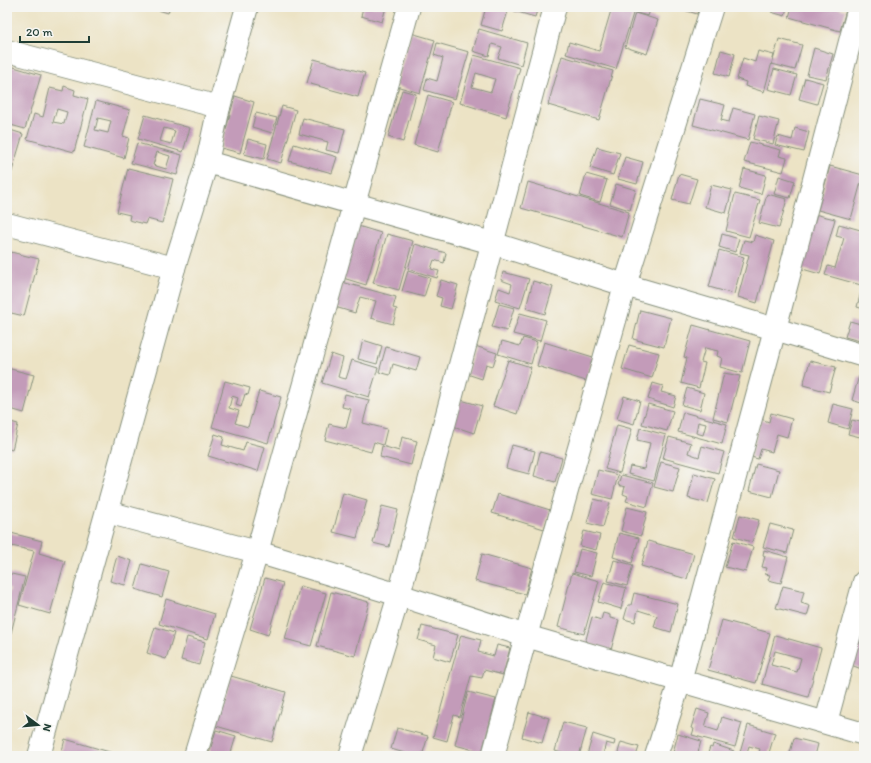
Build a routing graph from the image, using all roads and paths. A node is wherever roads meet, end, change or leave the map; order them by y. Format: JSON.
{"nodes":[{"id":1,"x":247,"y":7,"type":"edge"},
{"id":2,"x":409,"y":7,"type":"edge"},
{"id":3,"x":555,"y":7,"type":"edge"},
{"id":4,"x":712,"y":7,"type":"edge"},
{"id":5,"x":858,"y":7,"type":"edge"},
{"id":6,"x":7,"y":51,"type":"edge"},
{"id":7,"x":220,"y":107,"type":"junction"},
{"id":8,"x":207,"y":162,"type":"junction"},
{"id":9,"x":354,"y":205,"type":"junction"},
{"id":10,"x":7,"y":224,"type":"edge"},
{"id":11,"x":492,"y":243,"type":"junction"},
{"id":12,"x":174,"y":268,"type":"junction"},
{"id":13,"x":625,"y":286,"type":"junction"},
{"id":14,"x":775,"y":329,"type":"junction"},
{"id":15,"x":864,"y":356,"type":"edge"},
{"id":16,"x":107,"y":512,"type":"junction"},
{"id":17,"x":257,"y":552,"type":"junction"},
{"id":18,"x":864,"y":582,"type":"edge"},
{"id":19,"x":399,"y":595,"type":"junction"},
{"id":20,"x":526,"y":636,"type":"junction"},
{"id":21,"x":680,"y":681,"type":"junction"},
{"id":22,"x":826,"y":722,"type":"junction"},
{"id":23,"x":864,"y":734,"type":"edge"},
{"id":24,"x":39,"y":756,"type":"edge"},
{"id":25,"x":196,"y":756,"type":"edge"},
{"id":26,"x":350,"y":756,"type":"edge"},
{"id":27,"x":493,"y":756,"type":"edge"},
{"id":28,"x":656,"y":756,"type":"edge"}],
"edges":[{"from":1,"to":7,"type":"street"},
{"from":2,"to":9,"type":"street"},
{"from":3,"to":11,"type":"street"},
{"from":4,"to":13,"type":"street"},
{"from":5,"to":14,"type":"street"},
{"from":6,"to":7,"type":"street"},
{"from":7,"to":8,"type":"street"},
{"from":8,"to":9,"type":"street"},
{"from":8,"to":12,"type":"street"},
{"from":9,"to":11,"type":"street"},
{"from":9,"to":17,"type":"street"},
{"from":10,"to":12,"type":"street"},
{"from":11,"to":13,"type":"street"},
{"from":11,"to":19,"type":"street"},
{"from":12,"to":16,"type":"street"},
{"from":13,"to":14,"type":"street"},
{"from":13,"to":20,"type":"street"},
{"from":14,"to":15,"type":"street"},
{"from":14,"to":21,"type":"street"},
{"from":16,"to":17,"type":"street"},
{"from":16,"to":24,"type":"street"},
{"from":17,"to":19,"type":"street"},
{"from":17,"to":25,"type":"street"},
{"from":18,"to":22,"type":"street"},
{"from":19,"to":20,"type":"street"},
{"from":19,"to":26,"type":"street"},
{"from":20,"to":21,"type":"street"},
{"from":20,"to":27,"type":"street"},
{"from":21,"to":22,"type":"street"},
{"from":21,"to":28,"type":"street"},
{"from":22,"to":23,"type":"street"}]}
